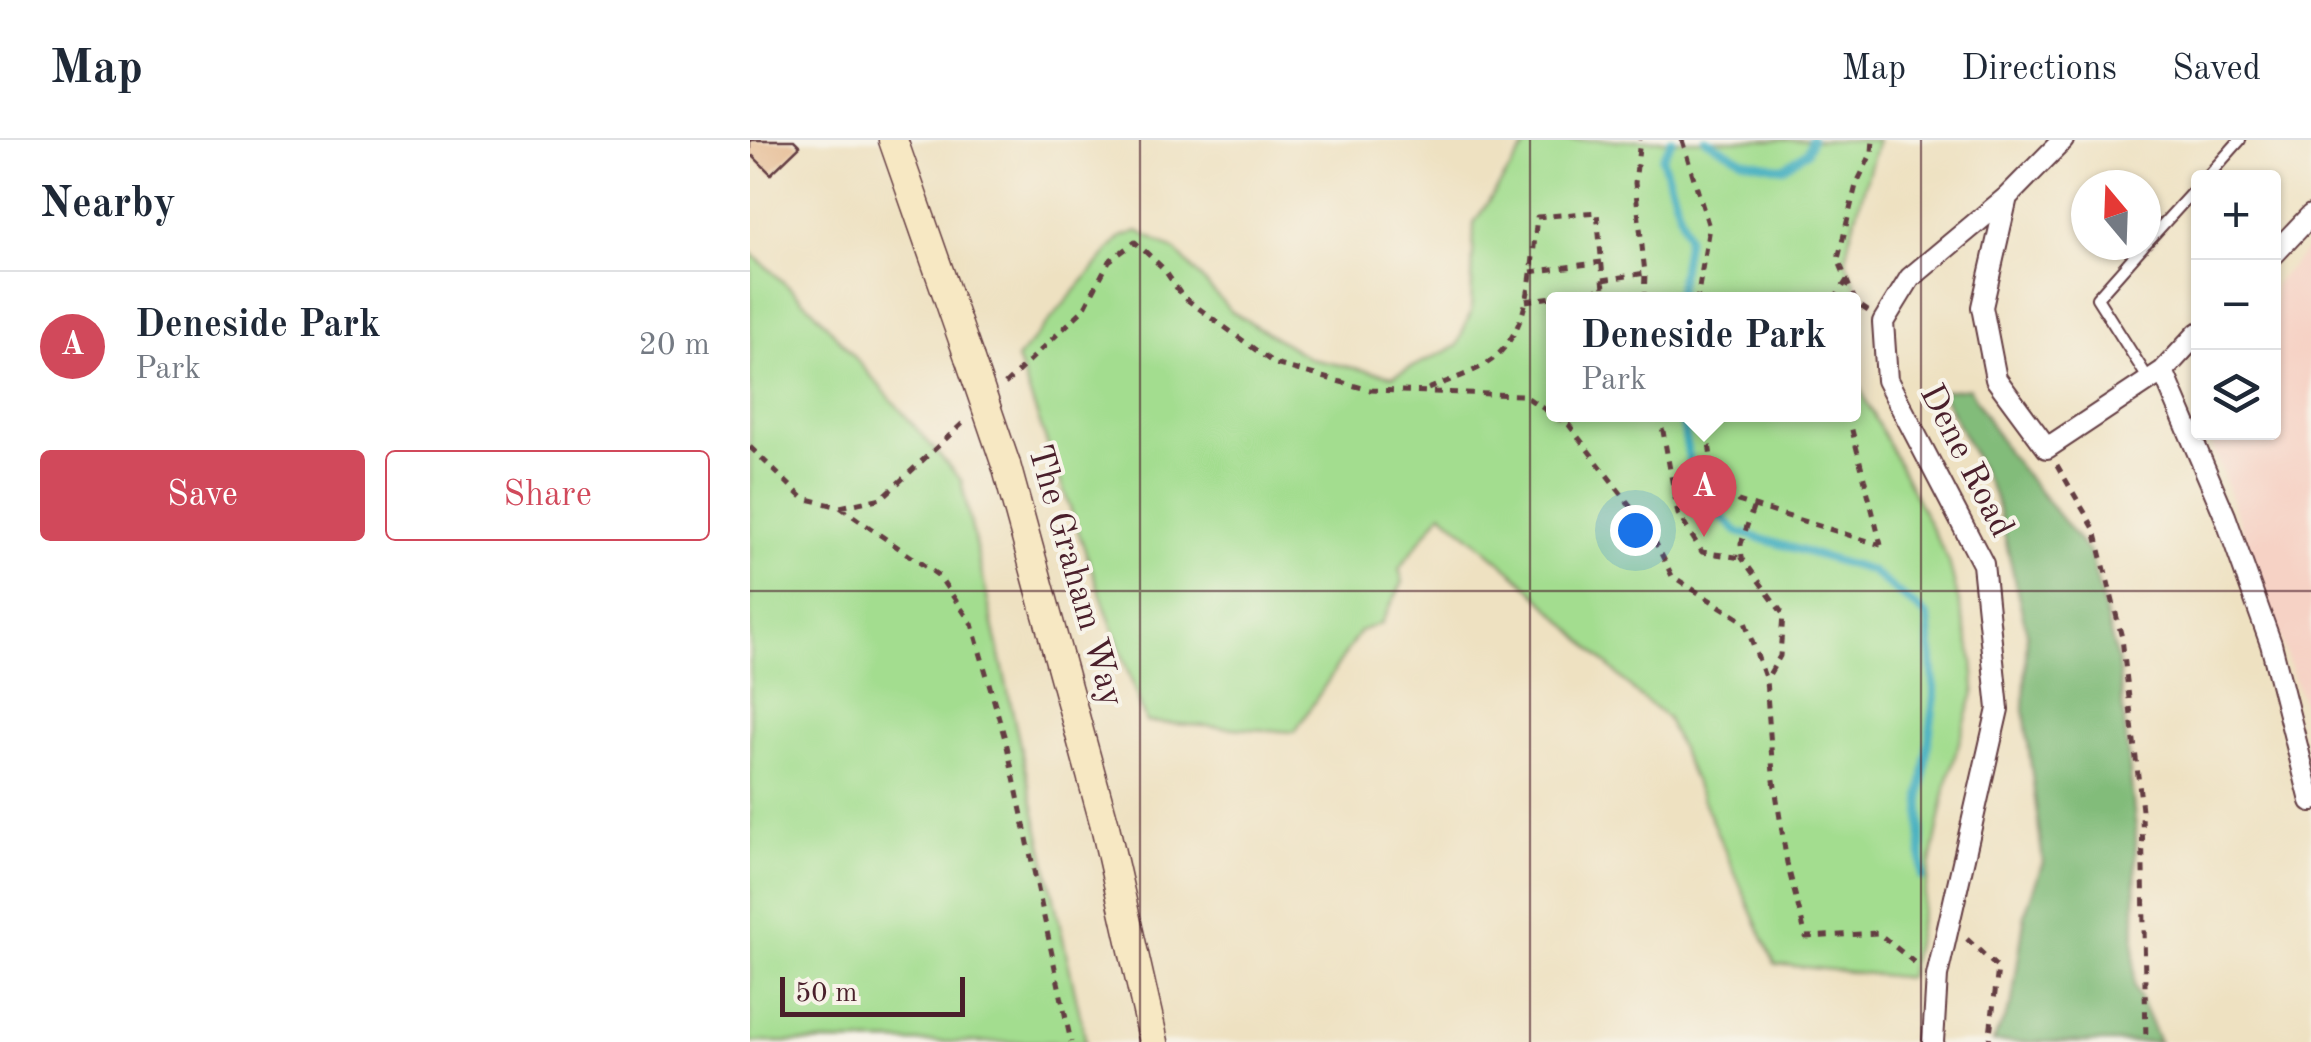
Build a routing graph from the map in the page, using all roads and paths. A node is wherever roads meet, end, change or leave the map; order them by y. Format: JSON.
{"nodes":[{"id":1,"x":893,"y":140,"type":"edge"},
{"id":2,"x":1640,"y":140,"type":"edge"},
{"id":3,"x":1682,"y":140,"type":"edge"},
{"id":4,"x":1873,"y":140,"type":"edge"},
{"id":5,"x":2063,"y":140,"type":"edge"},
{"id":6,"x":2240,"y":140,"type":"edge"},
{"id":7,"x":2213,"y":170,"type":"edge"},
{"id":8,"x":2191,"y":194,"type":"edge"},
{"id":9,"x":2007,"y":197,"type":"junction"},
{"id":10,"x":2311,"y":214,"type":"edge"},
{"id":11,"x":2161,"y":226,"type":"edge"},
{"id":12,"x":2281,"y":246,"type":"edge"},
{"id":13,"x":2130,"y":260,"type":"edge"},
{"id":14,"x":1602,"y":262,"type":"junction"},
{"id":15,"x":1530,"y":272,"type":"junction"},
{"id":16,"x":1645,"y":272,"type":"junction"},
{"id":17,"x":1603,"y":280,"type":"junction"},
{"id":18,"x":1846,"y":280,"type":"junction"},
{"id":19,"x":1604,"y":289,"type":"junction"},
{"id":20,"x":1584,"y":292,"type":"edge"},
{"id":21,"x":1604,"y":292,"type":"edge"},
{"id":22,"x":1644,"y":292,"type":"edge"},
{"id":23,"x":1697,"y":292,"type":"edge"},
{"id":24,"x":1839,"y":292,"type":"edge"},
{"id":25,"x":1851,"y":292,"type":"edge"},
{"id":26,"x":1546,"y":298,"type":"edge"},
{"id":27,"x":1526,"y":301,"type":"junction"},
{"id":28,"x":1861,"y":307,"type":"edge"},
{"id":29,"x":1882,"y":322,"type":"junction"},
{"id":30,"x":2191,"y":340,"type":"edge"},
{"id":31,"x":2156,"y":375,"type":"junction"},
{"id":32,"x":998,"y":390,"type":"dead end"},
{"id":33,"x":1422,"y":391,"type":"junction"},
{"id":34,"x":1546,"y":409,"type":"edge"},
{"id":35,"x":969,"y":417,"type":"dead end"},
{"id":36,"x":1566,"y":422,"type":"edge"},
{"id":37,"x":1659,"y":422,"type":"edge"},
{"id":38,"x":1707,"y":422,"type":"edge"},
{"id":39,"x":1850,"y":422,"type":"edge"},
{"id":40,"x":750,"y":447,"type":"edge"},
{"id":41,"x":2046,"y":448,"type":"junction"},
{"id":42,"x":840,"y":507,"type":"junction"},
{"id":43,"x":1753,"y":510,"type":"junction"},
{"id":44,"x":1742,"y":558,"type":"junction"},
{"id":45,"x":1766,"y":680,"type":"junction"},
{"id":46,"x":2311,"y":801,"type":"edge"},
{"id":47,"x":1949,"y":922,"type":"junction"},
{"id":48,"x":1937,"y":976,"type":"junction"},
{"id":49,"x":1072,"y":1042,"type":"edge"},
{"id":50,"x":1154,"y":1042,"type":"edge"},
{"id":51,"x":1933,"y":1042,"type":"edge"},
{"id":52,"x":1990,"y":1042,"type":"edge"},
{"id":53,"x":2146,"y":1042,"type":"edge"}],
"edges":[{"from":1,"to":50,"type":"main road","name":"The Graham Way","bridge":true},
{"from":2,"to":16,"type":"path"},
{"from":3,"to":23,"type":"path"},
{"from":4,"to":18,"type":"path"},
{"from":5,"to":9,"type":"street"},
{"from":6,"to":7,"type":"lane"},
{"from":8,"to":11,"type":"lane"},
{"from":9,"to":29,"type":"street"},
{"from":9,"to":41,"type":"street"},
{"from":10,"to":12,"type":"street"},
{"from":13,"to":31,"type":"lane"},
{"from":14,"to":15,"type":"path"},
{"from":14,"to":15,"type":"path"},
{"from":14,"to":17,"type":"path"},
{"from":15,"to":27,"type":"path"},
{"from":16,"to":17,"type":"path"},
{"from":16,"to":22,"type":"path"},
{"from":17,"to":19,"type":"path"},
{"from":18,"to":24,"type":"path"},
{"from":18,"to":25,"type":"path"},
{"from":19,"to":20,"type":"path"},
{"from":19,"to":21,"type":"path"},
{"from":26,"to":27,"type":"path"},
{"from":27,"to":33,"type":"path"},
{"from":28,"to":29,"type":"path"},
{"from":29,"to":47,"type":"street","name":"Dene Road"},
{"from":30,"to":31,"type":"street"},
{"from":31,"to":41,"type":"street"},
{"from":31,"to":46,"type":"street"},
{"from":32,"to":33,"type":"path"},
{"from":33,"to":34,"type":"path"},
{"from":35,"to":42,"type":"path"},
{"from":36,"to":45,"type":"path"},
{"from":37,"to":44,"type":"path"},
{"from":38,"to":43,"type":"path"},
{"from":39,"to":43,"type":"path"},
{"from":40,"to":42,"type":"path"},
{"from":41,"to":53,"type":"path"},
{"from":42,"to":49,"type":"path"},
{"from":43,"to":44,"type":"path"},
{"from":44,"to":45,"type":"path"},
{"from":45,"to":48,"type":"path"},
{"from":47,"to":48,"type":"street","name":"Dene Road"},
{"from":47,"to":52,"type":"path"},
{"from":48,"to":51,"type":"street","name":"Dene Road"}]}
